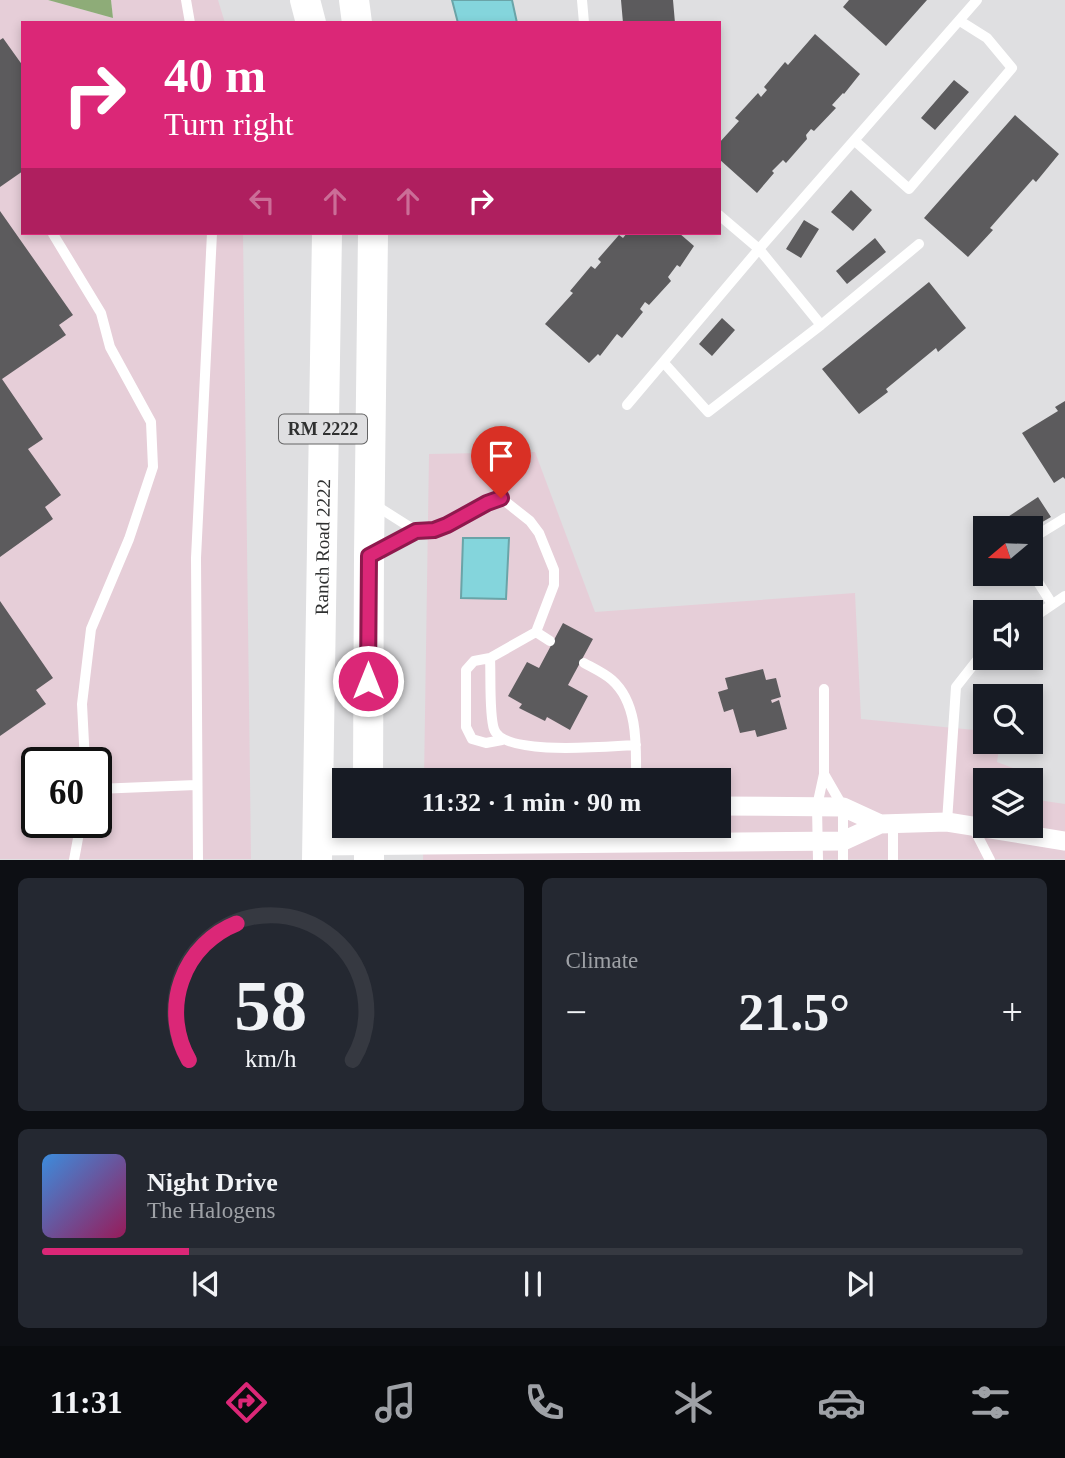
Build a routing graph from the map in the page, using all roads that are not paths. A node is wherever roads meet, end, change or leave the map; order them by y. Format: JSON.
{"nodes":[{"id":1,"x":186,"y":0,"type":"edge"},
{"id":2,"x":305,"y":0,"type":"edge"},
{"id":3,"x":327,"y":0,"type":"edge"},
{"id":4,"x":354,"y":0,"type":"edge"},
{"id":5,"x":582,"y":0,"type":"edge"},
{"id":6,"x":978,"y":0,"type":"edge"},
{"id":7,"x":190,"y":21,"type":"edge"},
{"id":8,"x":310,"y":21,"type":"edge"},
{"id":9,"x":331,"y":21,"type":"edge"},
{"id":10,"x":357,"y":21,"type":"edge"},
{"id":11,"x":584,"y":21,"type":"edge"},
{"id":12,"x":960,"y":21,"type":"junction"},
{"id":13,"x":855,"y":141,"type":"junction"},
{"id":14,"x":721,"y":217,"type":"edge"},
{"id":15,"x":54,"y":235,"type":"edge"},
{"id":16,"x":212,"y":235,"type":"edge"},
{"id":17,"x":327,"y":235,"type":"edge"},
{"id":18,"x":373,"y":235,"type":"edge"},
{"id":19,"x":919,"y":244,"type":"dead end"},
{"id":20,"x":759,"y":249,"type":"junction"},
{"id":21,"x":821,"y":325,"type":"junction"},
{"id":22,"x":664,"y":363,"type":"junction"},
{"id":23,"x":627,"y":405,"type":"dead end"},
{"id":24,"x":371,"y":503,"type":"junction"},
{"id":25,"x":1065,"y":518,"type":"edge"},
{"id":26,"x":416,"y":531,"type":"junction"},
{"id":27,"x":1043,"y":532,"type":"edge"},
{"id":28,"x":369,"y":556,"type":"junction"},
{"id":29,"x":1041,"y":586,"type":"edge"},
{"id":30,"x":1065,"y":596,"type":"edge"},
{"id":31,"x":1052,"y":604,"type":"junction"},
{"id":32,"x":1043,"y":610,"type":"edge"},
{"id":33,"x":536,"y":632,"type":"junction"},
{"id":34,"x":550,"y":641,"type":"dead end"},
{"id":35,"x":490,"y":658,"type":"junction"},
{"id":36,"x":584,"y":663,"type":"dead end"},
{"id":37,"x":973,"y":665,"type":"edge"},
{"id":38,"x":824,"y":689,"type":"dead end"},
{"id":39,"x":502,"y":740,"type":"junction"},
{"id":40,"x":636,"y":745,"type":"junction"},
{"id":41,"x":84,"y":747,"type":"edge"},
{"id":42,"x":368,"y":768,"type":"edge"},
{"id":43,"x":636,"y":768,"type":"edge"},
{"id":44,"x":824,"y":774,"type":"junction"},
{"id":45,"x":195,"y":785,"type":"junction"},
{"id":46,"x":112,"y":788,"type":"edge"},
{"id":47,"x":731,"y":806,"type":"edge"},
{"id":48,"x":817,"y":806,"type":"junction"},
{"id":49,"x":843,"y":807,"type":"junction"},
{"id":50,"x":331,"y":809,"type":"edge"},
{"id":51,"x":947,"y":822,"type":"junction"},
{"id":52,"x":887,"y":824,"type":"junction"},
{"id":53,"x":972,"y":825,"type":"junction"},
{"id":54,"x":78,"y":838,"type":"edge"},
{"id":55,"x":637,"y":840,"type":"edge"},
{"id":56,"x":1065,"y":841,"type":"edge"},
{"id":57,"x":369,"y":844,"type":"edge"},
{"id":58,"x":843,"y":850,"type":"edge"},
{"id":59,"x":818,"y":851,"type":"edge"},
{"id":60,"x":317,"y":853,"type":"edge"},
{"id":61,"x":74,"y":859,"type":"edge"},
{"id":62,"x":198,"y":859,"type":"edge"},
{"id":63,"x":893,"y":859,"type":"edge"},
{"id":64,"x":990,"y":859,"type":"edge"}],
"edges":[{"from":1,"to":7,"type":"lane"},
{"from":2,"to":8,"type":"main road"},
{"from":3,"to":9,"type":"main road"},
{"from":4,"to":10,"type":"main road"},
{"from":5,"to":11,"type":"lane"},
{"from":6,"to":12,"type":"lane"},
{"from":12,"to":13,"type":"lane"},
{"from":12,"to":13,"type":"lane"},
{"from":13,"to":20,"type":"lane"},
{"from":14,"to":20,"type":"lane"},
{"from":15,"to":41,"type":"lane"},
{"from":16,"to":45,"type":"lane"},
{"from":17,"to":50,"type":"main road","name":"Ranch Road 2222","number":"RM 2222"},
{"from":18,"to":24,"type":"main road","number":"RM 2222"},
{"from":19,"to":21,"type":"lane"},
{"from":20,"to":21,"type":"lane"},
{"from":20,"to":22,"type":"lane"},
{"from":21,"to":22,"type":"lane"},
{"from":22,"to":23,"type":"lane"},
{"from":24,"to":26,"type":"lane"},
{"from":24,"to":28,"type":"main road","number":"RM 2222"},
{"from":25,"to":27,"type":"lane"},
{"from":26,"to":28,"type":"lane"},
{"from":26,"to":33,"type":"lane"},
{"from":28,"to":42,"type":"main road","number":"RM 2222"},
{"from":29,"to":31,"type":"lane"},
{"from":30,"to":31,"type":"lane"},
{"from":31,"to":32,"type":"lane"},
{"from":33,"to":34,"type":"lane"},
{"from":33,"to":35,"type":"lane"},
{"from":35,"to":39,"type":"lane"},
{"from":35,"to":39,"type":"lane"},
{"from":36,"to":40,"type":"lane"},
{"from":37,"to":51,"type":"lane"},
{"from":38,"to":44,"type":"lane"},
{"from":39,"to":40,"type":"lane"},
{"from":40,"to":43,"type":"lane"},
{"from":44,"to":48,"type":"lane"},
{"from":44,"to":49,"type":"lane"},
{"from":45,"to":46,"type":"lane"},
{"from":45,"to":62,"type":"lane"},
{"from":47,"to":48,"type":"street"},
{"from":48,"to":49,"type":"street"},
{"from":48,"to":59,"type":"lane"},
{"from":49,"to":52,"type":"street"},
{"from":49,"to":58,"type":"lane"},
{"from":50,"to":60,"type":"main road","name":"Ranch Road 2222","number":"RM 2222"},
{"from":51,"to":52,"type":"street"},
{"from":51,"to":53,"type":"street"},
{"from":52,"to":58,"type":"street"},
{"from":52,"to":63,"type":"lane"},
{"from":53,"to":56,"type":"street"},
{"from":53,"to":64,"type":"lane"},
{"from":54,"to":61,"type":"lane"},
{"from":55,"to":57,"type":"street"},
{"from":55,"to":59,"type":"street"},
{"from":57,"to":60,"type":"street"},
{"from":58,"to":59,"type":"street"}]}
